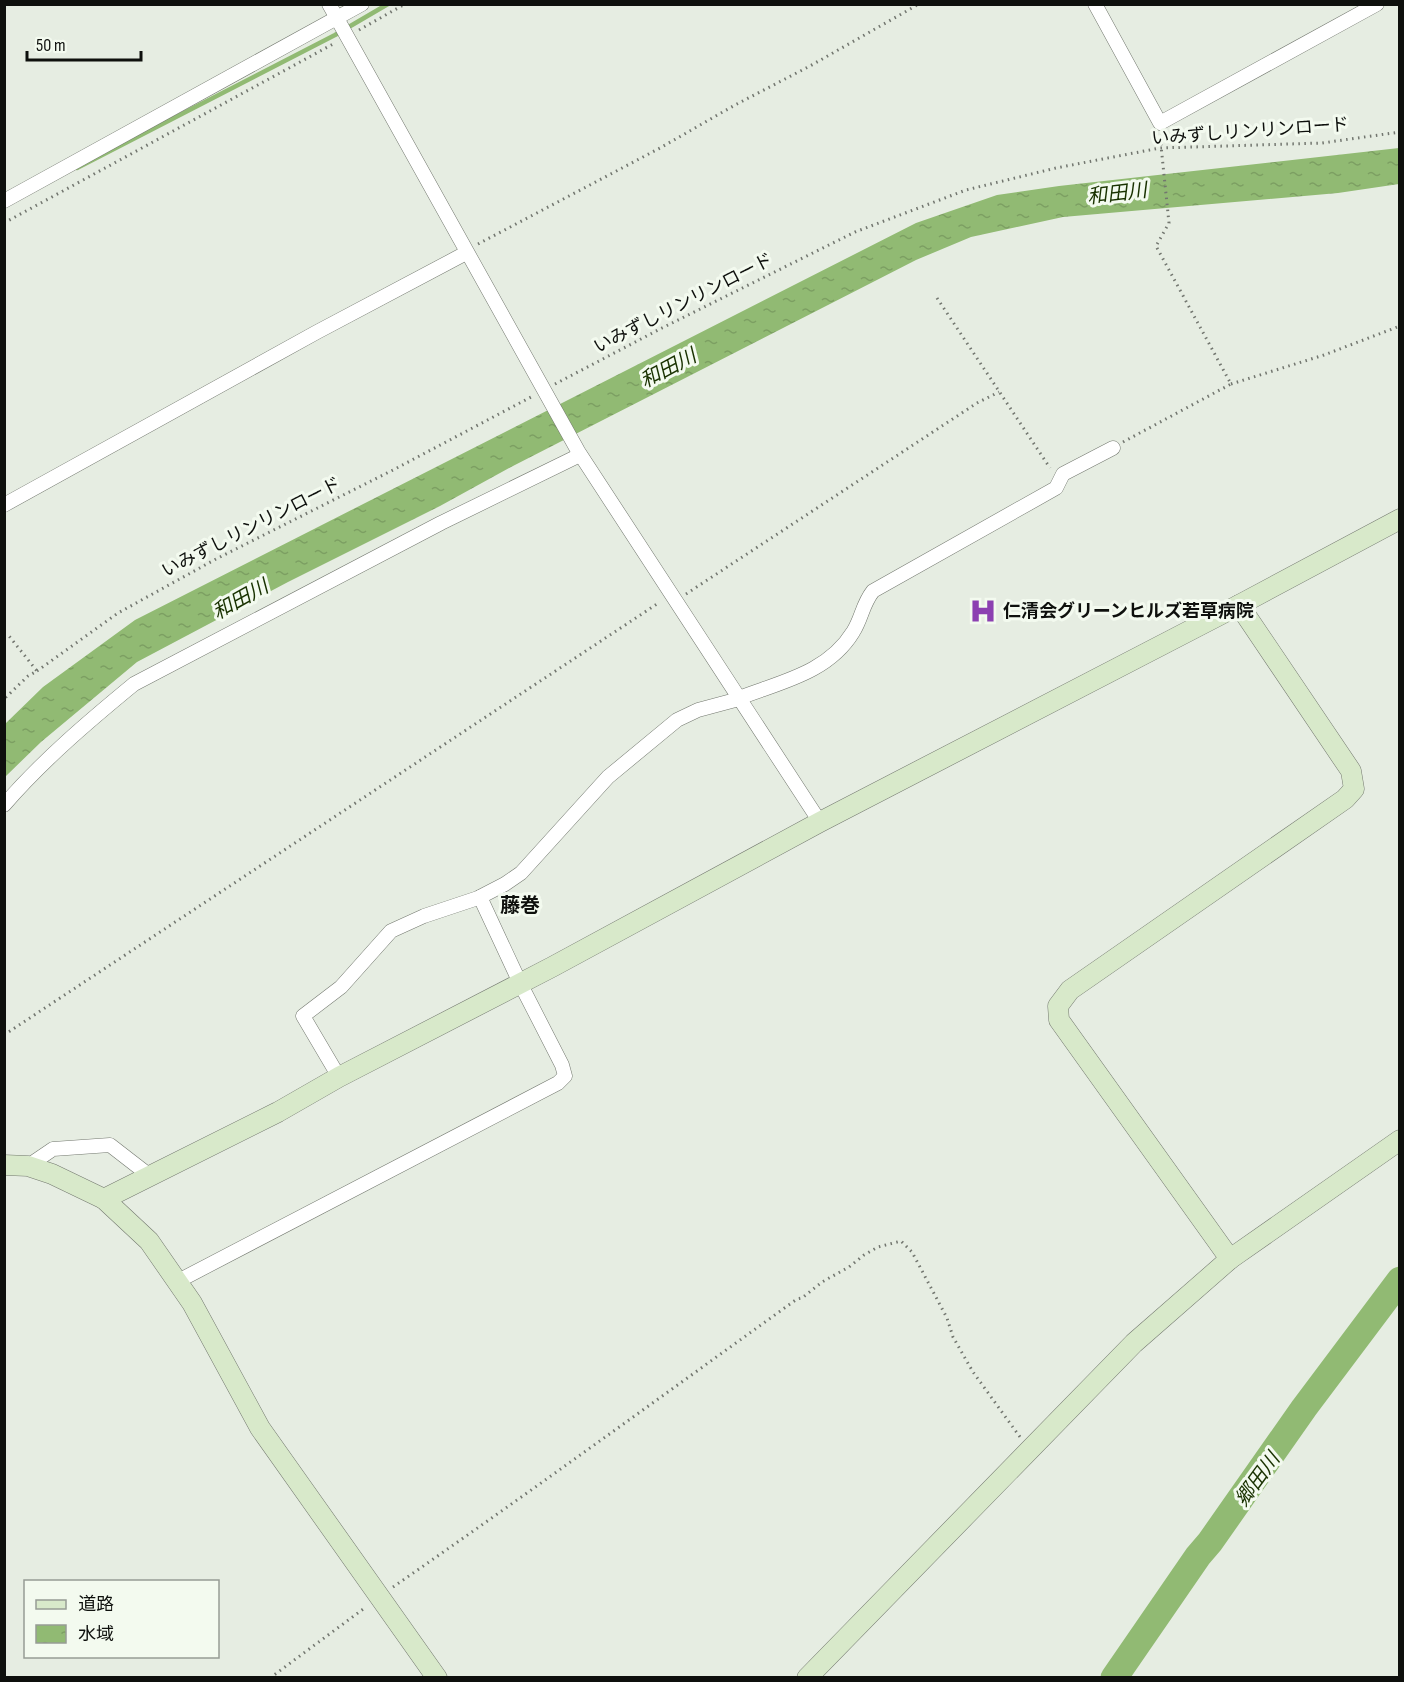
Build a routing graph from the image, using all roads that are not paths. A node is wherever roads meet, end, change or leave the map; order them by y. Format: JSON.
{"nodes":[{"id":1,"x":329,"y":4,"type":"edge"},
{"id":2,"x":362,"y":4,"type":"edge"},
{"id":3,"x":1095,"y":4,"type":"edge"},
{"id":4,"x":1377,"y":4,"type":"edge"},
{"id":5,"x":337,"y":18,"type":"junction"},
{"id":6,"x":4,"y":201,"type":"edge"},
{"id":7,"x":465,"y":252,"type":"junction"},
{"id":8,"x":1113,"y":448,"type":"road end"},
{"id":9,"x":579,"y":453,"type":"junction"},
{"id":10,"x":4,"y":505,"type":"edge"},
{"id":11,"x":1400,"y":519,"type":"edge"},
{"id":12,"x":1239,"y":605,"type":"junction"},
{"id":13,"x":739,"y":698,"type":"junction"},
{"id":14,"x":4,"y":805,"type":"edge"},
{"id":15,"x":820,"y":822,"type":"junction"},
{"id":16,"x":480,"y":897,"type":"junction"},
{"id":17,"x":520,"y":983,"type":"junction"},
{"id":18,"x":339,"y":1077,"type":"junction"},
{"id":19,"x":1400,"y":1140,"type":"edge"},
{"id":20,"x":4,"y":1165,"type":"edge"},
{"id":21,"x":28,"y":1166,"type":"junction"},
{"id":22,"x":150,"y":1176,"type":"junction"},
{"id":23,"x":104,"y":1199,"type":"junction"},
{"id":24,"x":1230,"y":1259,"type":"junction"},
{"id":25,"x":182,"y":1279,"type":"dead end"},
{"id":26,"x":437,"y":1677,"type":"edge"},
{"id":27,"x":807,"y":1677,"type":"edge"}],
"edges":[{"from":1,"to":5,"type":"street"},
{"from":2,"to":5,"type":"street"},
{"from":3,"to":4,"type":"street"},
{"from":5,"to":6,"type":"street"},
{"from":5,"to":7,"type":"street"},
{"from":7,"to":9,"type":"street"},
{"from":7,"to":10,"type":"street"},
{"from":8,"to":13,"type":"street"},
{"from":9,"to":13,"type":"street"},
{"from":9,"to":14,"type":"street"},
{"from":11,"to":12,"type":"street"},
{"from":12,"to":15,"type":"street"},
{"from":12,"to":24,"type":"street"},
{"from":13,"to":15,"type":"street"},
{"from":13,"to":16,"type":"street"},
{"from":15,"to":17,"type":"street"},
{"from":16,"to":17,"type":"street"},
{"from":16,"to":18,"type":"street"},
{"from":17,"to":18,"type":"street"},
{"from":17,"to":25,"type":"street"},
{"from":18,"to":22,"type":"street"},
{"from":19,"to":24,"type":"street"},
{"from":20,"to":21,"type":"street"},
{"from":21,"to":22,"type":"street"},
{"from":21,"to":23,"type":"street"},
{"from":22,"to":23,"type":"street"},
{"from":23,"to":26,"type":"street"},
{"from":24,"to":27,"type":"street"}]}
